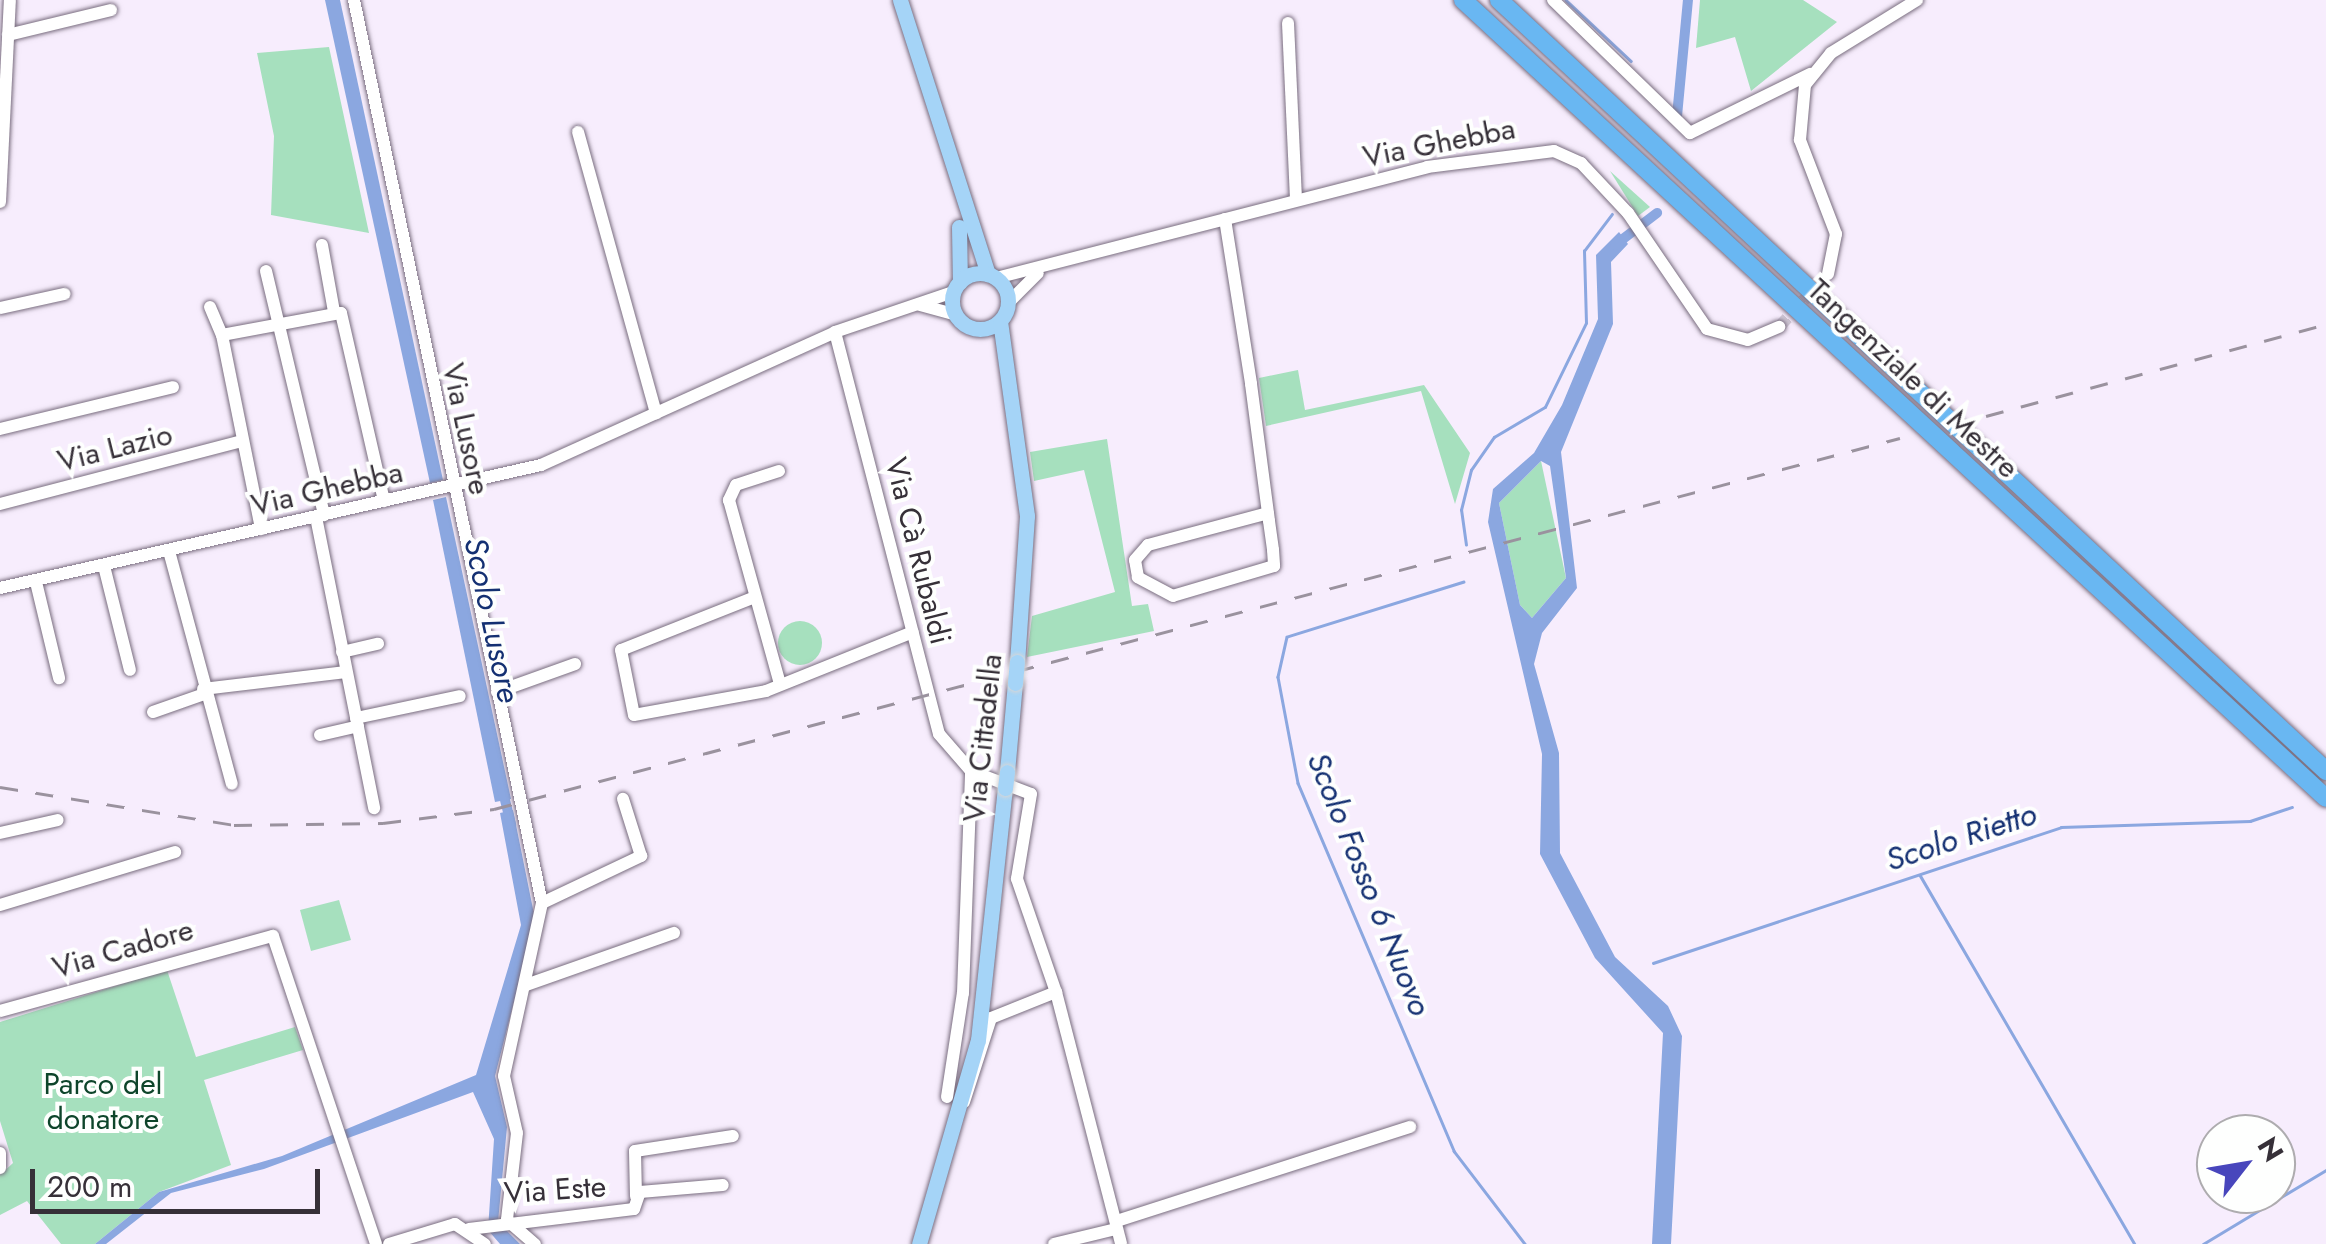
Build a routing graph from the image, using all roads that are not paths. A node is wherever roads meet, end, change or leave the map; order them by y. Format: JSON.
{"nodes":[{"id":1,"x":10,"y":0,"type":"edge"},
{"id":2,"x":354,"y":0,"type":"edge"},
{"id":3,"x":900,"y":0,"type":"edge"},
{"id":4,"x":1463,"y":0,"type":"edge"},
{"id":5,"x":1499,"y":0,"type":"edge"},
{"id":6,"x":1553,"y":0,"type":"edge"},
{"id":7,"x":1916,"y":0,"type":"edge"},
{"id":8,"x":112,"y":10,"type":"dead end"},
{"id":9,"x":1288,"y":23,"type":"dead end"},
{"id":10,"x":8,"y":36,"type":"junction"},
{"id":11,"x":1810,"y":74,"type":"junction"},
{"id":12,"x":578,"y":132,"type":"dead end"},
{"id":13,"x":957,"y":198,"type":"junction"},
{"id":14,"x":1296,"y":200,"type":"junction"},
{"id":15,"x":0,"y":202,"type":"edge"},
{"id":16,"x":1225,"y":219,"type":"junction"},
{"id":17,"x":322,"y":246,"type":"dead end"},
{"id":18,"x":1054,"y":264,"type":"junction"},
{"id":19,"x":266,"y":272,"type":"dead end"},
{"id":20,"x":1828,"y":274,"type":"tunnel mouth"},
{"id":21,"x":992,"y":276,"type":"junction"},
{"id":22,"x":957,"y":287,"type":"junction"},
{"id":23,"x":64,"y":294,"type":"dead end"},
{"id":24,"x":1008,"y":302,"type":"junction"},
{"id":25,"x":903,"y":306,"type":"junction"},
{"id":26,"x":210,"y":307,"type":"dead end"},
{"id":27,"x":0,"y":308,"type":"edge"},
{"id":28,"x":334,"y":312,"type":"junction"},
{"id":29,"x":956,"y":315,"type":"junction"},
{"id":30,"x":1000,"y":321,"type":"junction"},
{"id":31,"x":282,"y":323,"type":"junction"},
{"id":32,"x":1779,"y":327,"type":"tunnel mouth"},
{"id":33,"x":974,"y":328,"type":"junction"},
{"id":34,"x":836,"y":332,"type":"junction"},
{"id":35,"x":222,"y":336,"type":"junction"},
{"id":36,"x":1004,"y":378,"type":"junction"},
{"id":37,"x":173,"y":388,"type":"dead end"},
{"id":38,"x":656,"y":414,"type":"junction"},
{"id":39,"x":0,"y":429,"type":"edge"},
{"id":40,"x":242,"y":441,"type":"junction"},
{"id":41,"x":780,"y":471,"type":"dead end"},
{"id":42,"x":451,"y":487,"type":"junction"},
{"id":43,"x":384,"y":502,"type":"junction"},
{"id":44,"x":0,"y":504,"type":"edge"},
{"id":45,"x":320,"y":516,"type":"junction"},
{"id":46,"x":1269,"y":517,"type":"junction"},
{"id":47,"x":262,"y":529,"type":"junction"},
{"id":48,"x":169,"y":551,"type":"junction"},
{"id":49,"x":104,"y":566,"type":"junction"},
{"id":50,"x":36,"y":582,"type":"junction"},
{"id":51,"x":0,"y":588,"type":"edge"},
{"id":52,"x":755,"y":596,"type":"junction"},
{"id":53,"x":913,"y":632,"type":"junction"},
{"id":54,"x":378,"y":644,"type":"dead end"},
{"id":55,"x":342,"y":652,"type":"junction"},
{"id":56,"x":576,"y":664,"type":"dead end"},
{"id":57,"x":130,"y":670,"type":"dead end"},
{"id":58,"x":346,"y":672,"type":"junction"},
{"id":59,"x":59,"y":678,"type":"dead end"},
{"id":60,"x":780,"y":684,"type":"junction"},
{"id":61,"x":204,"y":691,"type":"junction"},
{"id":62,"x":497,"y":692,"type":"junction"},
{"id":63,"x":460,"y":696,"type":"dead end"},
{"id":64,"x":154,"y":712,"type":"dead end"},
{"id":65,"x":357,"y":722,"type":"junction"},
{"id":66,"x":320,"y":735,"type":"dead end"},
{"id":67,"x":970,"y":771,"type":"junction"},
{"id":68,"x":2326,"y":771,"type":"edge"},
{"id":69,"x":232,"y":784,"type":"dead end"},
{"id":70,"x":2326,"y":798,"type":"edge"},
{"id":71,"x":623,"y":799,"type":"dead end"},
{"id":72,"x":374,"y":808,"type":"dead end"},
{"id":73,"x":58,"y":820,"type":"dead end"},
{"id":74,"x":0,"y":833,"type":"edge"},
{"id":75,"x":174,"y":852,"type":"dead end"},
{"id":76,"x":542,"y":903,"type":"junction"},
{"id":77,"x":0,"y":905,"type":"edge"},
{"id":78,"x":674,"y":933,"type":"dead end"},
{"id":79,"x":986,"y":983,"type":"junction"},
{"id":80,"x":526,"y":985,"type":"junction"},
{"id":81,"x":1056,"y":992,"type":"junction"},
{"id":82,"x":1006,"y":1007,"type":"junction"},
{"id":83,"x":0,"y":1012,"type":"edge"},
{"id":84,"x":947,"y":1097,"type":"dead end"},
{"id":85,"x":964,"y":1102,"type":"junction"},
{"id":86,"x":1410,"y":1127,"type":"dead end"},
{"id":87,"x":733,"y":1136,"type":"dead end"},
{"id":88,"x":0,"y":1153,"type":"edge"},
{"id":89,"x":0,"y":1168,"type":"edge"},
{"id":90,"x":723,"y":1185,"type":"dead end"},
{"id":91,"x":636,"y":1196,"type":"junction"},
{"id":92,"x":504,"y":1220,"type":"junction"},
{"id":93,"x":475,"y":1225,"type":"junction"},
{"id":94,"x":1117,"y":1225,"type":"junction"},
{"id":95,"x":376,"y":1244,"type":"edge"},
{"id":96,"x":389,"y":1244,"type":"edge"},
{"id":97,"x":485,"y":1244,"type":"edge"},
{"id":98,"x":535,"y":1244,"type":"edge"},
{"id":99,"x":920,"y":1244,"type":"edge"},
{"id":100,"x":1054,"y":1244,"type":"edge"},
{"id":101,"x":1121,"y":1244,"type":"edge"}],
"edges":[{"from":1,"to":10,"type":"street"},
{"from":2,"to":42,"type":"street","name":"Via Lusore"},
{"from":3,"to":13,"type":"main road"},
{"from":4,"to":70,"type":"highway","name":"Tangenziale di Mestre"},
{"from":5,"to":68,"type":"highway","name":"Tangenziale di Mestre"},
{"from":6,"to":11,"type":"street"},
{"from":7,"to":11,"type":"street"},
{"from":8,"to":10,"type":"street"},
{"from":9,"to":14,"type":"street"},
{"from":10,"to":15,"type":"street"},
{"from":11,"to":20,"type":"street"},
{"from":12,"to":38,"type":"street"},
{"from":13,"to":21,"type":"main road"},
{"from":13,"to":22,"type":"main road"},
{"from":14,"to":16,"type":"street","name":"Via Ghebba"},
{"from":14,"to":32,"type":"street","name":"Via Ghebba"},
{"from":16,"to":18,"type":"street","name":"Via Ghebba"},
{"from":16,"to":46,"type":"street"},
{"from":17,"to":28,"type":"street"},
{"from":18,"to":21,"type":"street","name":"Via Ghebba"},
{"from":18,"to":24,"type":"street","name":"Via Ghebba"},
{"from":19,"to":31,"type":"street"},
{"from":21,"to":22,"type":"main road"},
{"from":21,"to":24,"type":"main road"},
{"from":22,"to":25,"type":"street","name":"Via Ghebba"},
{"from":22,"to":29,"type":"main road"},
{"from":23,"to":27,"type":"street"},
{"from":24,"to":30,"type":"main road"},
{"from":25,"to":29,"type":"street"},
{"from":25,"to":34,"type":"street","name":"Via Ghebba"},
{"from":26,"to":35,"type":"street"},
{"from":28,"to":31,"type":"street"},
{"from":28,"to":43,"type":"street"},
{"from":29,"to":33,"type":"main road"},
{"from":30,"to":33,"type":"main road"},
{"from":30,"to":36,"type":"main road","name":"Via Cittadella"},
{"from":31,"to":35,"type":"street"},
{"from":31,"to":45,"type":"street"},
{"from":33,"to":36,"type":"main road","name":"Via Cittadella"},
{"from":34,"to":38,"type":"street","name":"Via Ghebba"},
{"from":34,"to":53,"type":"street","name":"Via Cà Rubaldi"},
{"from":35,"to":40,"type":"street"},
{"from":36,"to":79,"type":"main road","name":"Via Cittadella","bridge":true},
{"from":37,"to":39,"type":"street"},
{"from":38,"to":42,"type":"street","name":"Via Ghebba"},
{"from":40,"to":44,"type":"street","name":"Via Lazio"},
{"from":40,"to":47,"type":"street"},
{"from":41,"to":52,"type":"street"},
{"from":42,"to":43,"type":"street","name":"Via Ghebba"},
{"from":42,"to":62,"type":"street","name":"Via Lusore"},
{"from":43,"to":45,"type":"street","name":"Via Ghebba"},
{"from":45,"to":47,"type":"street","name":"Via Ghebba"},
{"from":45,"to":55,"type":"street"},
{"from":46,"to":46,"type":"street"},
{"from":47,"to":48,"type":"street","name":"Via Ghebba"},
{"from":48,"to":49,"type":"street","name":"Via Ghebba"},
{"from":48,"to":61,"type":"street"},
{"from":49,"to":50,"type":"street","name":"Via Ghebba"},
{"from":49,"to":57,"type":"street"},
{"from":50,"to":51,"type":"street","name":"Via Ghebba"},
{"from":50,"to":59,"type":"street"},
{"from":52,"to":60,"type":"street"},
{"from":52,"to":60,"type":"street"},
{"from":53,"to":60,"type":"street"},
{"from":53,"to":67,"type":"street","name":"Via Cà Rubaldi"},
{"from":54,"to":55,"type":"street"},
{"from":55,"to":58,"type":"street"},
{"from":56,"to":62,"type":"street"},
{"from":58,"to":61,"type":"street"},
{"from":58,"to":65,"type":"street"},
{"from":61,"to":64,"type":"street"},
{"from":61,"to":69,"type":"street"},
{"from":62,"to":76,"type":"street","name":"Via Lusore"},
{"from":63,"to":65,"type":"street"},
{"from":65,"to":66,"type":"street"},
{"from":65,"to":72,"type":"street"},
{"from":67,"to":81,"type":"street"},
{"from":67,"to":84,"type":"street"},
{"from":71,"to":76,"type":"street"},
{"from":73,"to":74,"type":"street"},
{"from":75,"to":77,"type":"street"},
{"from":76,"to":80,"type":"street","name":"Via Lusore"},
{"from":78,"to":80,"type":"street"},
{"from":79,"to":82,"type":"street"},
{"from":79,"to":85,"type":"main road","name":"Via Cittadella"},
{"from":80,"to":92,"type":"street","name":"Via Lusore"},
{"from":81,"to":82,"type":"street"},
{"from":81,"to":94,"type":"street"},
{"from":82,"to":85,"type":"street"},
{"from":83,"to":95,"type":"street","name":"Via Cadore"},
{"from":85,"to":99,"type":"main road","name":"Via Cittadella"},
{"from":86,"to":94,"type":"street"},
{"from":87,"to":91,"type":"street","name":"Via Este"},
{"from":88,"to":89,"type":"street"},
{"from":90,"to":91,"type":"street","name":"Via Este"},
{"from":91,"to":92,"type":"street","name":"Via Este"},
{"from":92,"to":93,"type":"street","name":"Via Este"},
{"from":92,"to":98,"type":"street"},
{"from":93,"to":96,"type":"street","name":"Via Este"},
{"from":93,"to":97,"type":"street"},
{"from":94,"to":100,"type":"street"},
{"from":94,"to":101,"type":"street"}]}
